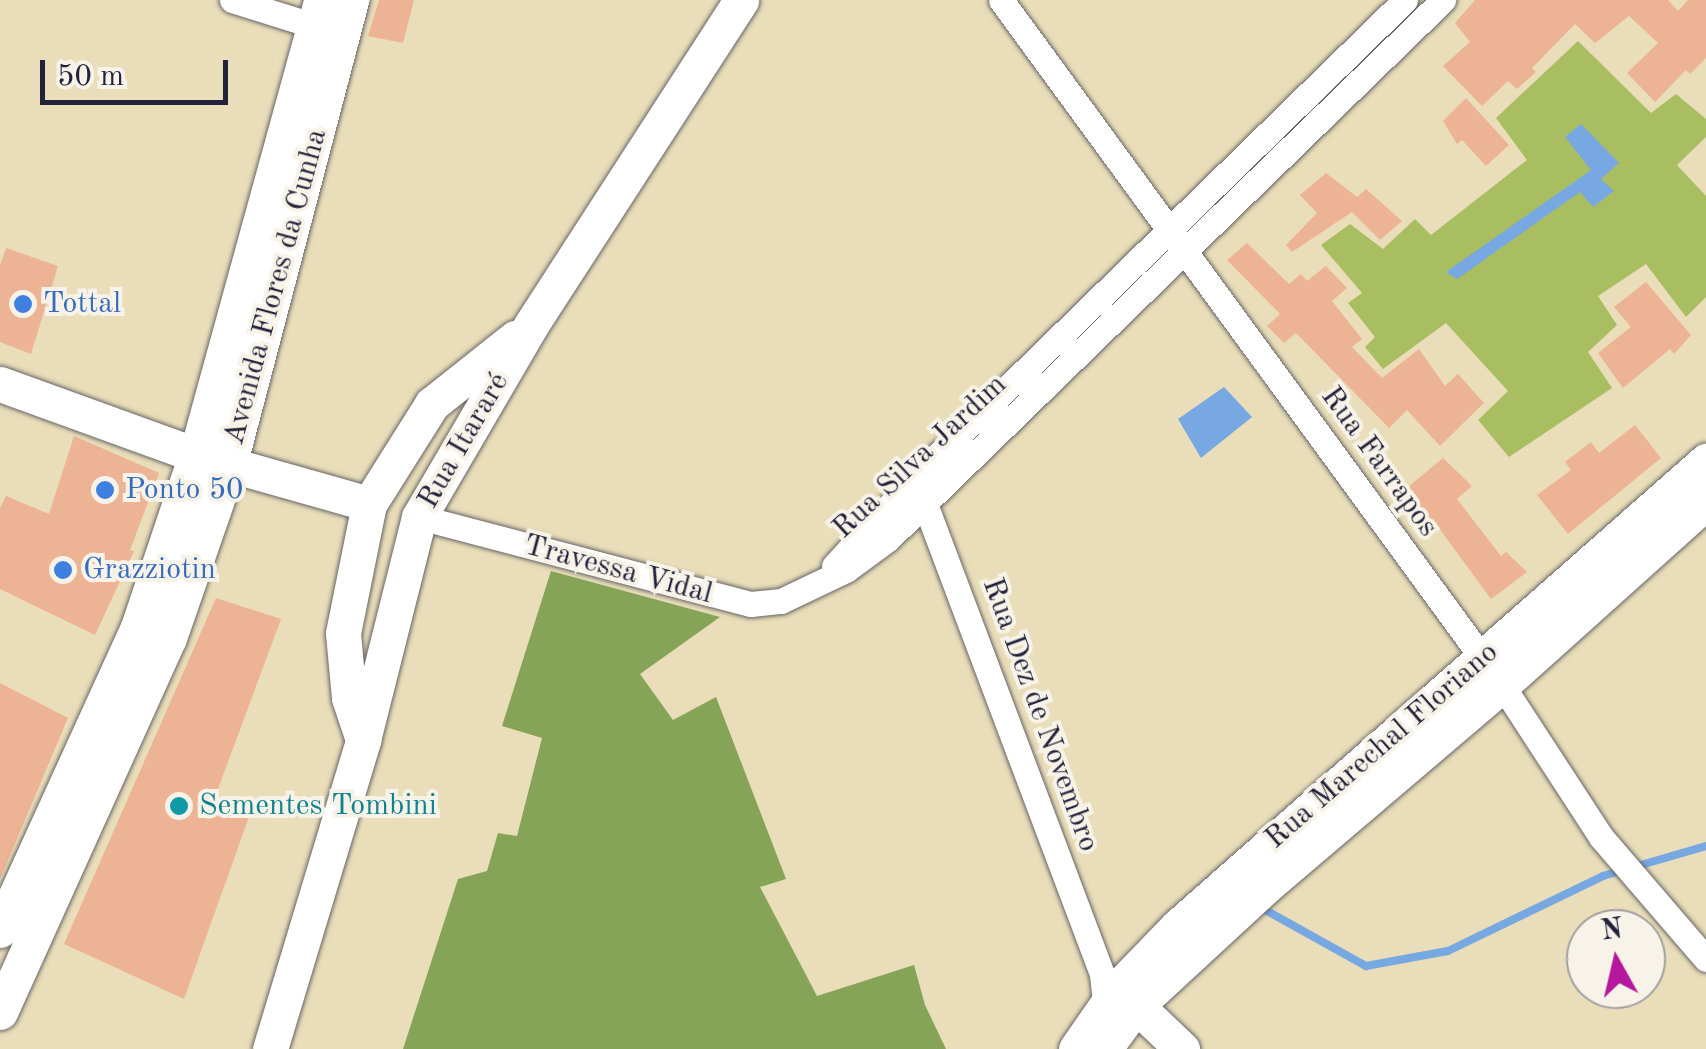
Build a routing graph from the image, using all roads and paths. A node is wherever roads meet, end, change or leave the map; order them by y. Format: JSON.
{"nodes":[{"id":1,"x":232,"y":0,"type":"edge"},
{"id":2,"x":351,"y":0,"type":"edge"},
{"id":3,"x":741,"y":0,"type":"edge"},
{"id":4,"x":1001,"y":0,"type":"edge"},
{"id":5,"x":1405,"y":0,"type":"edge"},
{"id":6,"x":1443,"y":0,"type":"edge"},
{"id":7,"x":318,"y":13,"type":"edge"},
{"id":8,"x":1379,"y":44,"type":"junction"},
{"id":9,"x":1169,"y":229,"type":"junction"},
{"id":10,"x":1186,"y":250,"type":"junction"},
{"id":11,"x":531,"y":325,"type":"junction"},
{"id":12,"x":1050,"y":363,"type":"junction"},
{"id":13,"x":0,"y":384,"type":"edge"},
{"id":14,"x":213,"y":458,"type":"junction"},
{"id":15,"x":1706,"y":460,"type":"edge"},
{"id":16,"x":920,"y":490,"type":"junction"},
{"id":17,"x":1706,"y":502,"type":"edge"},
{"id":18,"x":369,"y":504,"type":"junction"},
{"id":19,"x":418,"y":517,"type":"junction"},
{"id":20,"x":1625,"y":554,"type":"junction"},
{"id":21,"x":816,"y":585,"type":"joint"},
{"id":22,"x":1492,"y":672,"type":"junction"},
{"id":23,"x":363,"y":740,"type":"junction"},
{"id":24,"x":12,"y":921,"type":"edge"},
{"id":25,"x":1706,"y":959,"type":"edge"},
{"id":26,"x":0,"y":1012,"type":"edge"},
{"id":27,"x":1119,"y":1014,"type":"edge"},
{"id":28,"x":270,"y":1049,"type":"edge"},
{"id":29,"x":1076,"y":1049,"type":"edge"},
{"id":30,"x":1182,"y":1049,"type":"edge"}],
"edges":[{"from":1,"to":7,"type":"street"},
{"from":2,"to":14,"type":"street","name":"Avenida Flores da Cunha"},
{"from":3,"to":11,"type":"street","name":"Rua Itararé"},
{"from":4,"to":9,"type":"street","name":"Rua Farrapos"},
{"from":5,"to":8,"type":"street","name":"Rua Silva Jardim"},
{"from":6,"to":8,"type":"street","name":"Rua Silva Jardim"},
{"from":7,"to":14,"type":"street","name":"Avenida Flores da Cunha"},
{"from":8,"to":9,"type":"street","name":"Rua Silva Jardim"},
{"from":8,"to":10,"type":"street","name":"Rua Silva Jardim"},
{"from":9,"to":10,"type":"street","name":"Rua Farrapos"},
{"from":9,"to":12,"type":"street","name":"Rua Silva Jardim"},
{"from":10,"to":12,"type":"street","name":"Rua Silva Jardim"},
{"from":10,"to":22,"type":"street","name":"Rua Farrapos"},
{"from":11,"to":18,"type":"street"},
{"from":11,"to":19,"type":"street","name":"Rua Itararé"},
{"from":12,"to":16,"type":"street","name":"Rua Silva Jardim"},
{"from":13,"to":14,"type":"street"},
{"from":14,"to":18,"type":"street"},
{"from":14,"to":24,"type":"street","name":"Avenida Flores da Cunha"},
{"from":15,"to":20,"type":"street","name":"Rua Marechal Floriano"},
{"from":16,"to":21,"type":"street","name":"Rua Silva Jardim"},
{"from":16,"to":27,"type":"street","name":"Rua Dez de Novembro"},
{"from":17,"to":20,"type":"street","name":"Rua Marechal Floriano"},
{"from":18,"to":23,"type":"street"},
{"from":19,"to":21,"type":"street","name":"Travessa Vidal"},
{"from":19,"to":23,"type":"street","name":"Rua Itararé"},
{"from":20,"to":22,"type":"street","name":"Rua Marechal Floriano"},
{"from":22,"to":25,"type":"street","name":"Rua Farrapos"},
{"from":22,"to":27,"type":"street","name":"Rua Marechal Floriano"},
{"from":23,"to":28,"type":"street","name":"Rua Itararé"},
{"from":24,"to":26,"type":"street","name":"Avenida Flores da Cunha"},
{"from":27,"to":29,"type":"street","name":"Rua Marechal Floriano"},
{"from":27,"to":30,"type":"street"}]}
